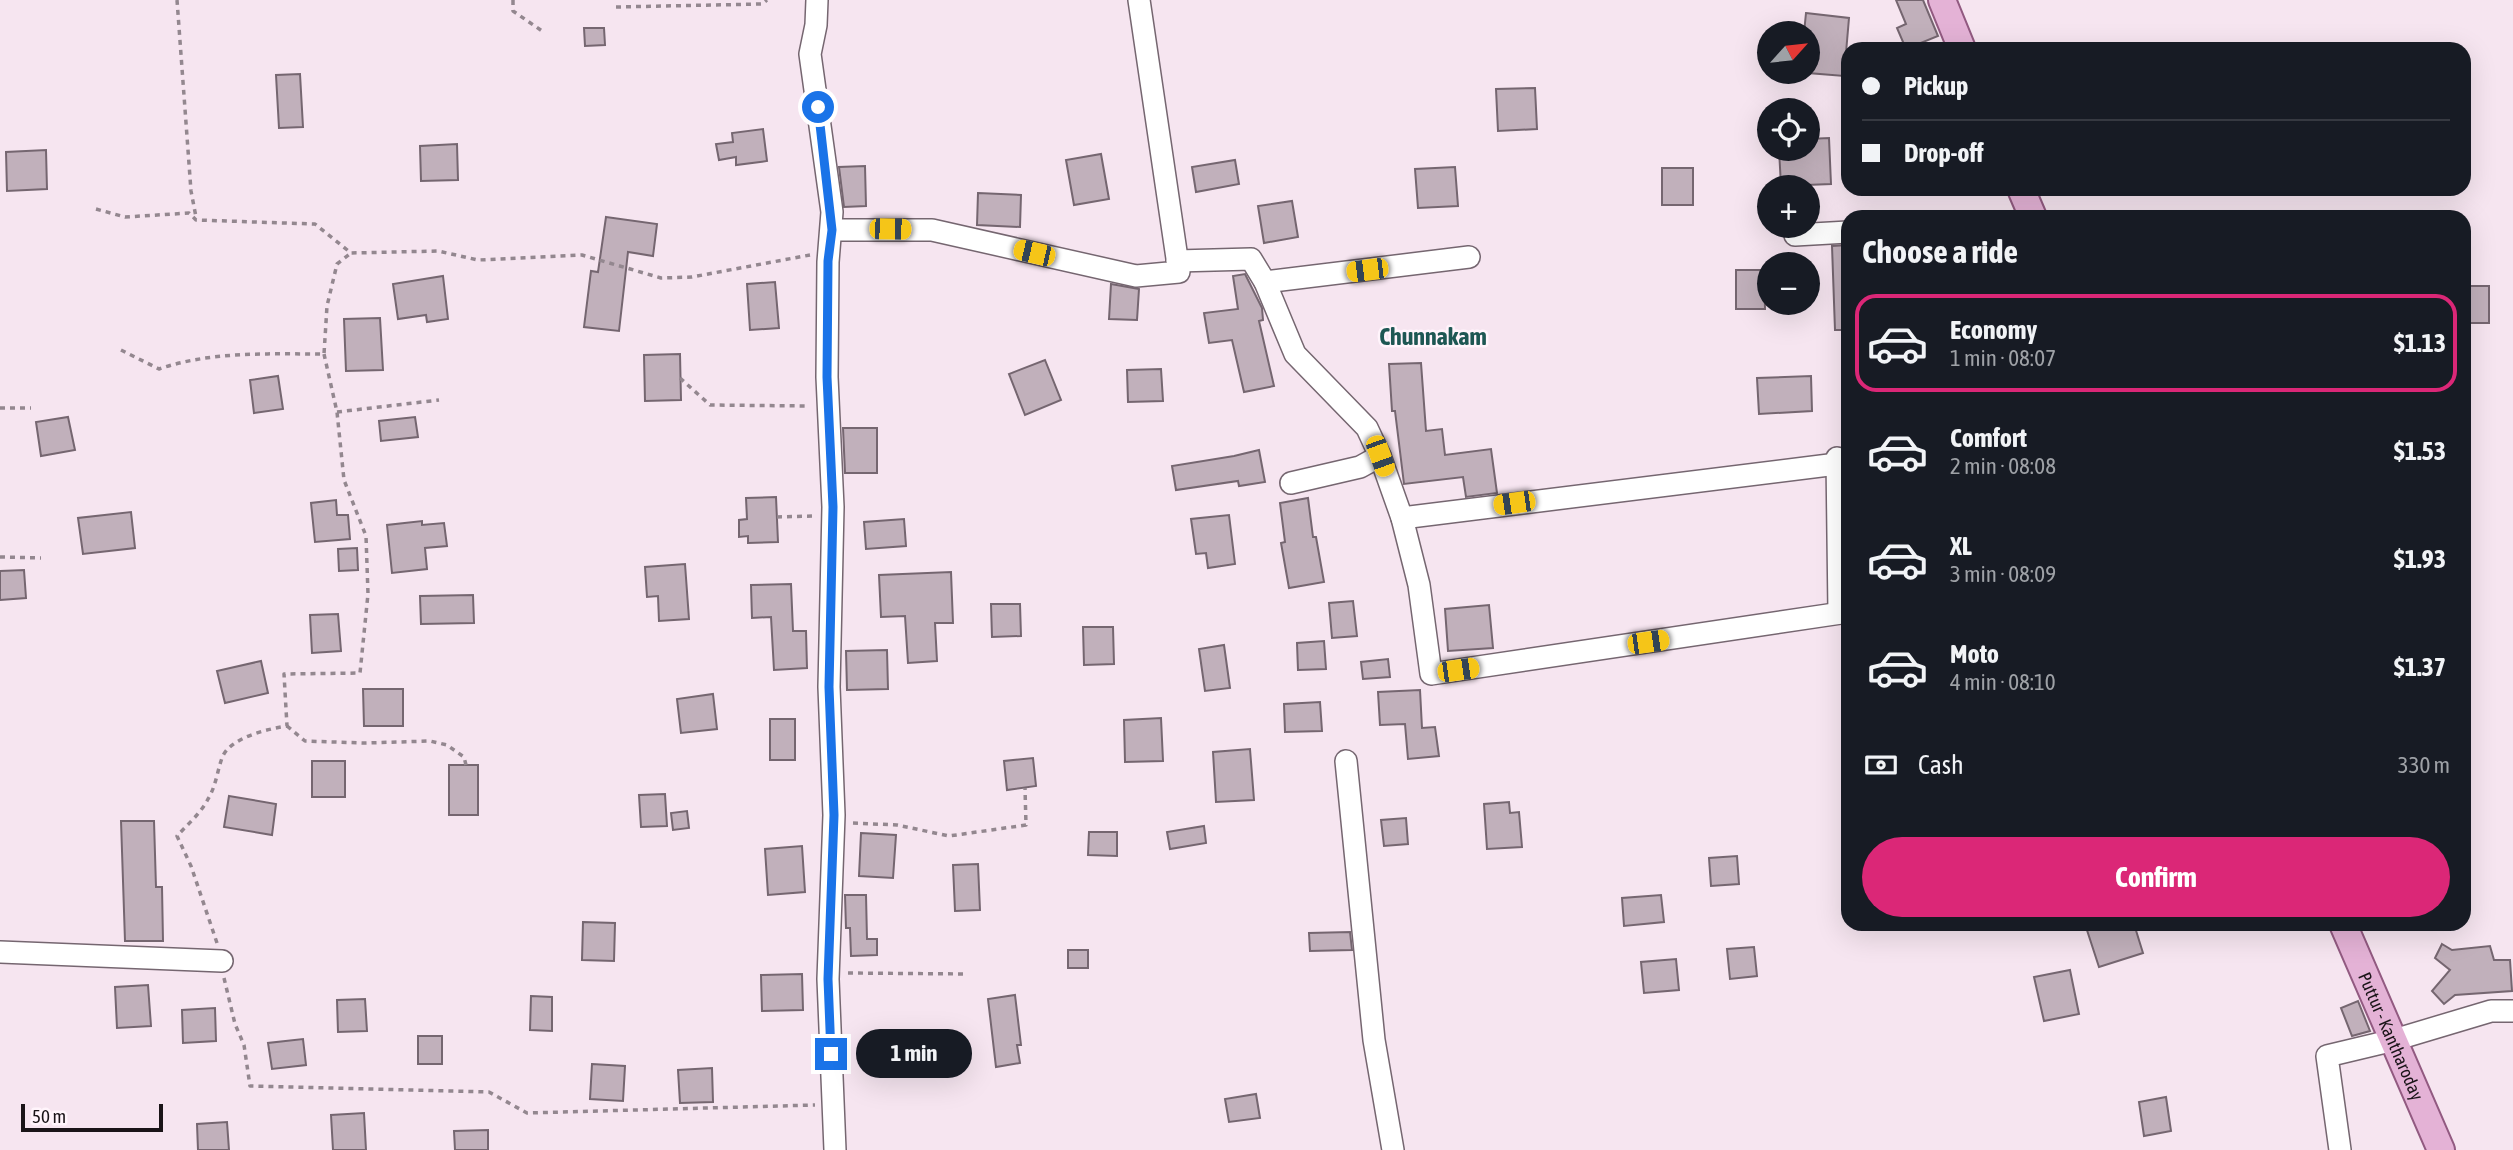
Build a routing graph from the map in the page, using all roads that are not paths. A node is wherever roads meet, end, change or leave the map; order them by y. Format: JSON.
{"nodes":[{"id":1,"x":817,"y":0,"type":"edge"},
{"id":2,"x":1139,"y":0,"type":"edge"},
{"id":3,"x":1942,"y":0,"type":"edge"},
{"id":4,"x":1959,"y":42,"type":"edge"},
{"id":5,"x":832,"y":230,"type":"junction"},
{"id":6,"x":1841,"y":233,"type":"edge"},
{"id":7,"x":1820,"y":234,"type":"edge"},
{"id":8,"x":1469,"y":257,"type":"dead end"},
{"id":9,"x":1177,"y":261,"type":"junction"},
{"id":10,"x":1265,"y":282,"type":"junction"},
{"id":11,"x":1380,"y":456,"type":"junction"},
{"id":12,"x":1291,"y":484,"type":"dead end"},
{"id":13,"x":1402,"y":519,"type":"junction"},
{"id":14,"x":1841,"y":562,"type":"edge"},
{"id":15,"x":1841,"y":612,"type":"edge"},
{"id":16,"x":1346,"y":761,"type":"dead end"},
{"id":17,"x":2346,"y":931,"type":"edge"},
{"id":18,"x":0,"y":952,"type":"edge"},
{"id":19,"x":222,"y":961,"type":"road end"},
{"id":20,"x":2513,"y":1011,"type":"edge"},
{"id":21,"x":2394,"y":1040,"type":"junction"},
{"id":22,"x":835,"y":1150,"type":"edge"},
{"id":23,"x":1393,"y":1150,"type":"edge"},
{"id":24,"x":2340,"y":1150,"type":"edge"},
{"id":25,"x":2441,"y":1150,"type":"edge"}],
"edges":[{"from":1,"to":5,"type":"street"},
{"from":2,"to":9,"type":"street"},
{"from":3,"to":4,"type":"main road"},
{"from":5,"to":9,"type":"street"},
{"from":5,"to":22,"type":"street"},
{"from":6,"to":7,"type":"street"},
{"from":8,"to":10,"type":"street"},
{"from":9,"to":10,"type":"street"},
{"from":10,"to":11,"type":"street"},
{"from":11,"to":12,"type":"street"},
{"from":11,"to":13,"type":"street"},
{"from":13,"to":14,"type":"street"},
{"from":13,"to":15,"type":"street"},
{"from":16,"to":23,"type":"street"},
{"from":17,"to":21,"type":"main road","name":"Puttur - Kantharoday"},
{"from":18,"to":19,"type":"street"},
{"from":20,"to":21,"type":"street"},
{"from":21,"to":24,"type":"street"},
{"from":21,"to":25,"type":"main road","name":"Puttur - Kantharoday"}]}
